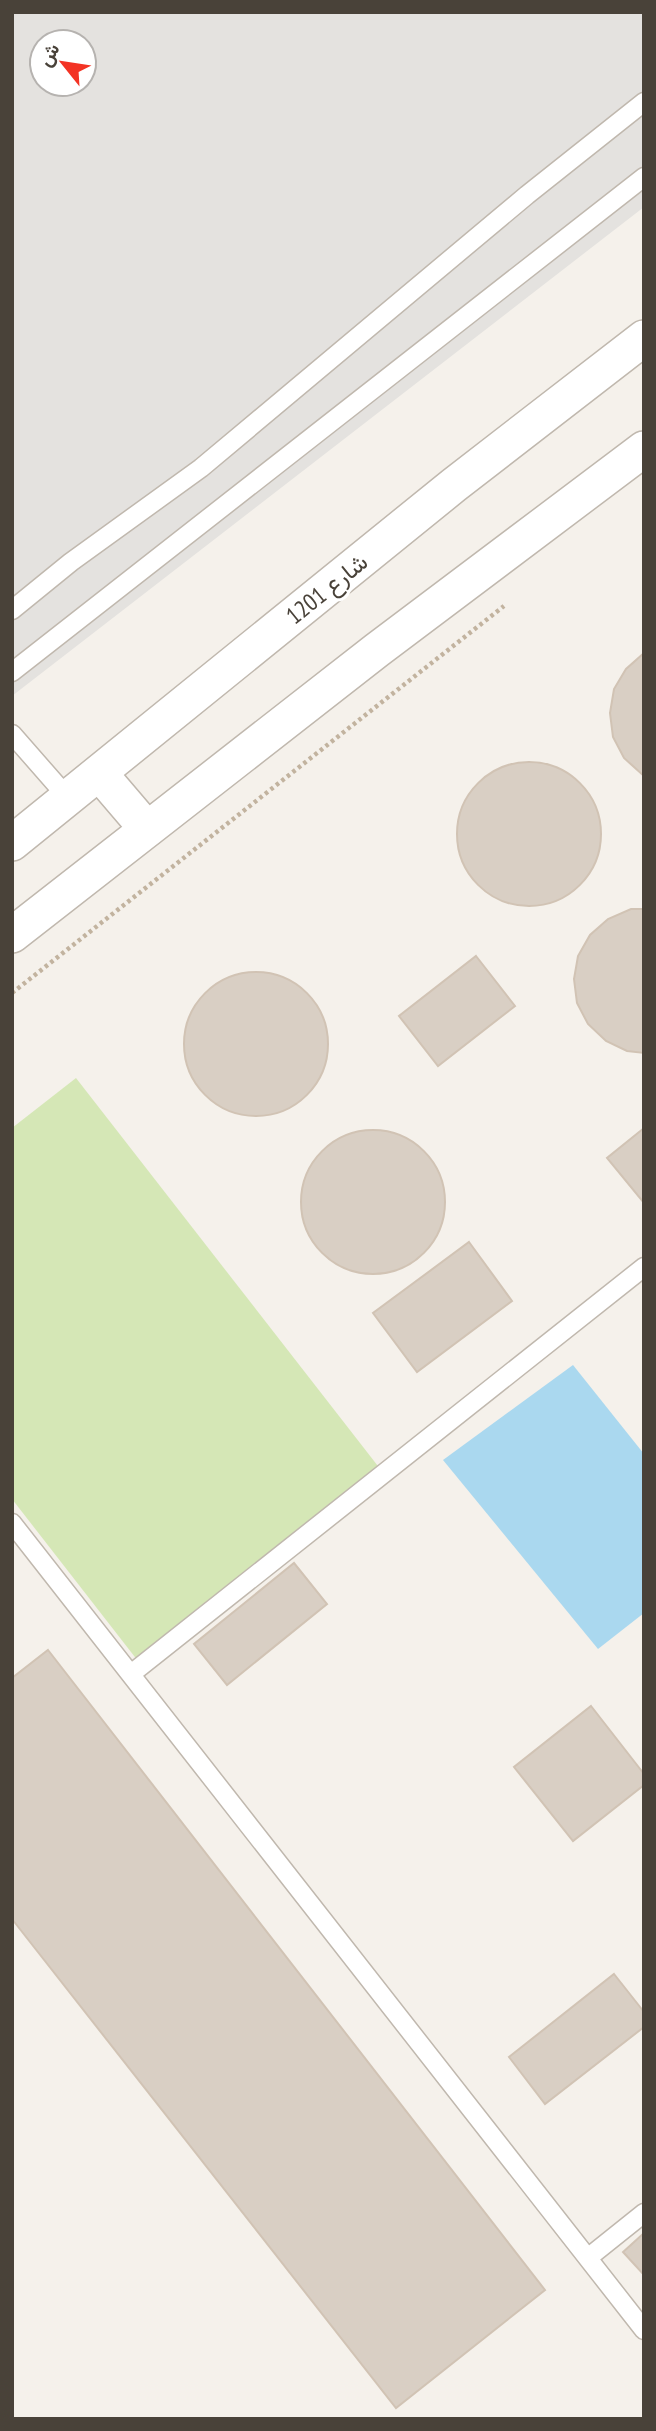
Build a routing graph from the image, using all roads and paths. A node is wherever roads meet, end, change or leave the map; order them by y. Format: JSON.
{"nodes":[{"id":1,"x":644,"y":102,"type":"edge"},
{"id":2,"x":644,"y":177,"type":"edge"},
{"id":3,"x":644,"y":338,"type":"edge"},
{"id":4,"x":639,"y":462,"type":"edge"},
{"id":5,"x":514,"y":598,"type":"dead end"},
{"id":6,"x":12,"y":610,"type":"edge"},
{"id":7,"x":12,"y":672,"type":"edge"},
{"id":8,"x":12,"y":734,"type":"edge"},
{"id":9,"x":100,"y":774,"type":"junction"},
{"id":10,"x":69,"y":799,"type":"junction"},
{"id":11,"x":147,"y":829,"type":"junction"},
{"id":12,"x":12,"y":843,"type":"edge"},
{"id":13,"x":12,"y":935,"type":"edge"},
{"id":14,"x":12,"y":993,"type":"edge"},
{"id":15,"x":644,"y":1267,"type":"edge"},
{"id":16,"x":12,"y":1523,"type":"edge"},
{"id":17,"x":131,"y":1674,"type":"junction"},
{"id":18,"x":644,"y":2213,"type":"edge"},
{"id":19,"x":589,"y":2257,"type":"junction"},
{"id":20,"x":644,"y":2330,"type":"edge"}],
"edges":[{"from":1,"to":6,"type":"lane"},
{"from":2,"to":7,"type":"lane"},
{"from":3,"to":9,"type":"street","name":"شارع 1201"},
{"from":4,"to":11,"type":"street"},
{"from":5,"to":14,"type":"path"},
{"from":8,"to":10,"type":"lane"},
{"from":9,"to":10,"type":"street","name":"شارع 1201"},
{"from":9,"to":11,"type":"street"},
{"from":10,"to":12,"type":"street","name":"شارع 1201"},
{"from":11,"to":13,"type":"street"},
{"from":15,"to":17,"type":"lane"},
{"from":16,"to":17,"type":"lane"},
{"from":17,"to":19,"type":"lane"},
{"from":18,"to":19,"type":"lane"},
{"from":19,"to":20,"type":"lane"}]}
